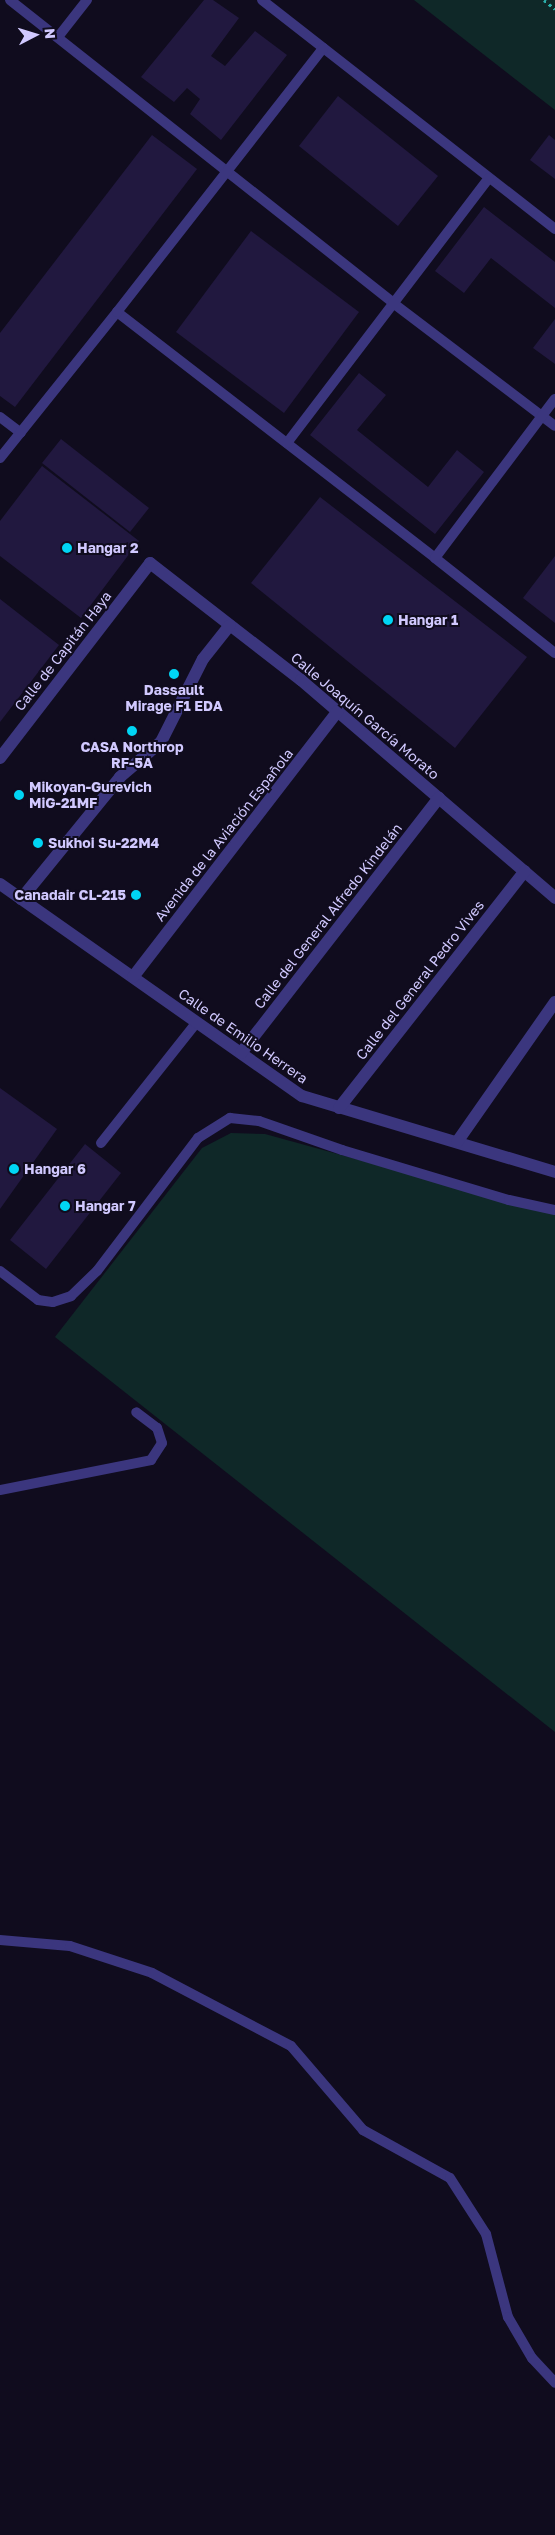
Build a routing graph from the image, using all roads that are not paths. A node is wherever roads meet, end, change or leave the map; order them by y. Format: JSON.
{"nodes":[{"id":1,"x":10,"y":0,"type":"edge"},
{"id":2,"x":87,"y":0,"type":"edge"},
{"id":3,"x":262,"y":0,"type":"edge"},
{"id":4,"x":58,"y":37,"type":"junction"},
{"id":5,"x":323,"y":48,"type":"junction"},
{"id":6,"x":226,"y":171,"type":"junction"},
{"id":7,"x":489,"y":178,"type":"junction"},
{"id":8,"x":555,"y":229,"type":"edge"},
{"id":9,"x":393,"y":303,"type":"junction"},
{"id":10,"x":117,"y":312,"type":"junction"},
{"id":11,"x":555,"y":399,"type":"edge"},
{"id":12,"x":542,"y":416,"type":"junction"},
{"id":13,"x":0,"y":418,"type":"edge"},
{"id":14,"x":555,"y":426,"type":"edge"},
{"id":15,"x":21,"y":433,"type":"junction"},
{"id":16,"x":287,"y":442,"type":"junction"},
{"id":17,"x":0,"y":458,"type":"edge"},
{"id":18,"x":436,"y":558,"type":"junction"},
{"id":19,"x":150,"y":563,"type":"joint"},
{"id":20,"x":230,"y":625,"type":"junction"},
{"id":21,"x":555,"y":654,"type":"edge"},
{"id":22,"x":338,"y":711,"type":"junction"},
{"id":23,"x":0,"y":758,"type":"edge"},
{"id":24,"x":439,"y":798,"type":"junction"},
{"id":25,"x":525,"y":871,"type":"junction"},
{"id":26,"x":0,"y":884,"type":"edge"},
{"id":27,"x":555,"y":898,"type":"edge"},
{"id":28,"x":21,"y":899,"type":"junction"},
{"id":29,"x":133,"y":977,"type":"junction"},
{"id":30,"x":555,"y":1002,"type":"edge"},
{"id":31,"x":197,"y":1022,"type":"junction"},
{"id":32,"x":241,"y":1053,"type":"junction"},
{"id":33,"x":339,"y":1108,"type":"junction"},
{"id":34,"x":101,"y":1142,"type":"dead end"},
{"id":35,"x":457,"y":1142,"type":"junction"},
{"id":36,"x":555,"y":1172,"type":"edge"},
{"id":37,"x":555,"y":1210,"type":"edge"},
{"id":38,"x":0,"y":1271,"type":"edge"},
{"id":39,"x":136,"y":1412,"type":"dead end"},
{"id":40,"x":0,"y":1490,"type":"edge"},
{"id":41,"x":0,"y":1940,"type":"edge"},
{"id":42,"x":555,"y":2383,"type":"edge"}],
"edges":[{"from":1,"to":4,"type":"lane"},
{"from":2,"to":4,"type":"lane"},
{"from":3,"to":5,"type":"lane"},
{"from":4,"to":6,"type":"lane"},
{"from":5,"to":6,"type":"lane"},
{"from":5,"to":7,"type":"lane"},
{"from":6,"to":9,"type":"lane"},
{"from":6,"to":10,"type":"lane"},
{"from":7,"to":8,"type":"lane"},
{"from":7,"to":9,"type":"lane"},
{"from":9,"to":12,"type":"lane"},
{"from":9,"to":16,"type":"lane"},
{"from":10,"to":15,"type":"lane"},
{"from":10,"to":16,"type":"lane"},
{"from":11,"to":12,"type":"lane"},
{"from":12,"to":14,"type":"lane"},
{"from":12,"to":18,"type":"lane"},
{"from":13,"to":15,"type":"lane"},
{"from":15,"to":17,"type":"lane"},
{"from":16,"to":18,"type":"lane"},
{"from":18,"to":21,"type":"lane"},
{"from":19,"to":20,"type":"street","name":"Calle Joaquín García Morato"},
{"from":19,"to":23,"type":"street","name":"Calle de Capitán Haya"},
{"from":20,"to":22,"type":"street","name":"Calle Joaquín García Morato"},
{"from":20,"to":28,"type":"street"},
{"from":22,"to":24,"type":"street","name":"Calle Joaquín García Morato"},
{"from":22,"to":29,"type":"street","name":"Avenida de la Aviación Española"},
{"from":24,"to":25,"type":"street","name":"Calle Joaquín García Morato"},
{"from":24,"to":32,"type":"street","name":"Calle del General Alfredo Kindelán"},
{"from":25,"to":27,"type":"street","name":"Calle Joaquín García Morato"},
{"from":25,"to":33,"type":"street","name":"Calle del General Pedro Vives"},
{"from":26,"to":28,"type":"street","name":"Calle de Emilio Herrera"},
{"from":28,"to":29,"type":"street","name":"Calle de Emilio Herrera"},
{"from":29,"to":31,"type":"street","name":"Calle de Emilio Herrera"},
{"from":30,"to":35,"type":"street"},
{"from":31,"to":32,"type":"street","name":"Calle de Emilio Herrera"},
{"from":31,"to":34,"type":"lane"},
{"from":32,"to":33,"type":"street","name":"Calle de Emilio Herrera"},
{"from":33,"to":35,"type":"street","name":"Calle de Emilio Herrera"},
{"from":35,"to":36,"type":"street","name":"Calle de Emilio Herrera"},
{"from":37,"to":38,"type":"lane"},
{"from":39,"to":40,"type":"lane"},
{"from":41,"to":42,"type":"lane"}]}
